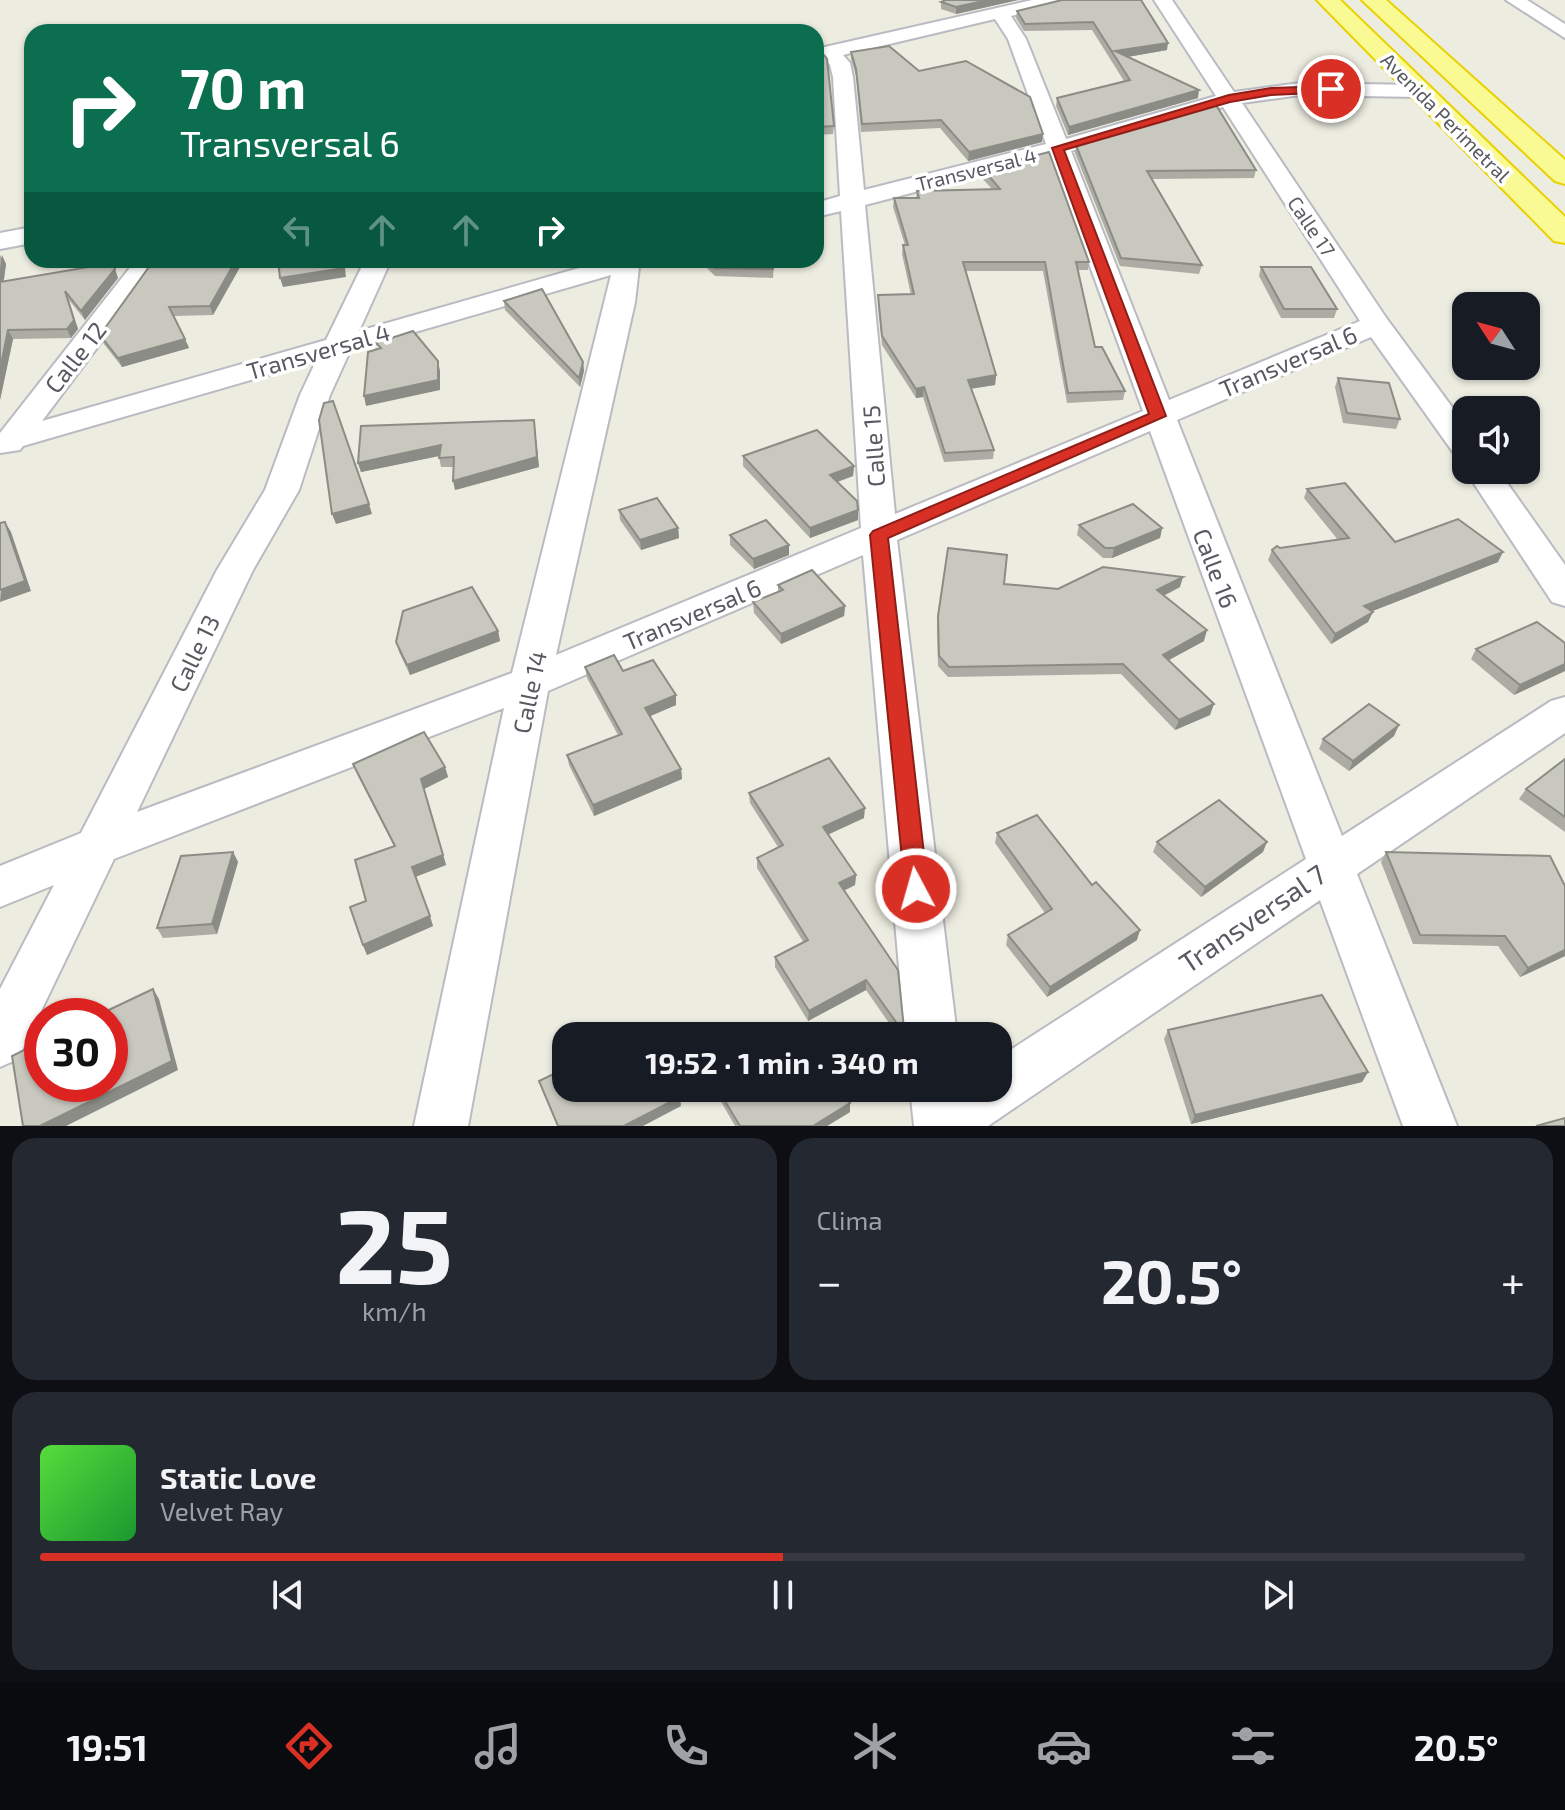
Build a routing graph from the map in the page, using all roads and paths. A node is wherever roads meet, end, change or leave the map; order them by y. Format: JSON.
{"nodes":[{"id":1,"x":1055,"y":0,"type":"edge"},
{"id":2,"x":1163,"y":0,"type":"edge"},
{"id":3,"x":1328,"y":0,"type":"edge"},
{"id":4,"x":1373,"y":0,"type":"edge"},
{"id":5,"x":1515,"y":0,"type":"edge"},
{"id":6,"x":999,"y":12,"type":"junction"},
{"id":7,"x":1565,"y":32,"type":"edge"},
{"id":8,"x":824,"y":53,"type":"edge"},
{"id":9,"x":824,"y":55,"type":"edge"},
{"id":10,"x":1419,"y":91,"type":"junction"},
{"id":11,"x":1229,"y":99,"type":"junction"},
{"id":12,"x":1058,"y":148,"type":"junction"},
{"id":13,"x":1565,"y":175,"type":"edge"},
{"id":14,"x":854,"y":200,"type":"junction"},
{"id":15,"x":824,"y":208,"type":"edge"},
{"id":16,"x":1565,"y":234,"type":"edge"},
{"id":17,"x":24,"y":236,"type":"edge"},
{"id":18,"x":0,"y":241,"type":"edge"},
{"id":19,"x":144,"y":268,"type":"edge"},
{"id":20,"x":374,"y":268,"type":"edge"},
{"id":21,"x":606,"y":268,"type":"edge"},
{"id":22,"x":628,"y":268,"type":"edge"},
{"id":23,"x":1376,"y":324,"type":"junction"},
{"id":24,"x":338,"y":345,"type":"junction"},
{"id":25,"x":1158,"y":416,"type":"junction"},
{"id":26,"x":1452,"y":429,"type":"edge"},
{"id":27,"x":4,"y":445,"type":"edge"},
{"id":28,"x":1491,"y":484,"type":"edge"},
{"id":29,"x":879,"y":535,"type":"junction"},
{"id":30,"x":1565,"y":593,"type":"edge"},
{"id":31,"x":530,"y":682,"type":"junction"},
{"id":32,"x":1565,"y":712,"type":"edge"},
{"id":33,"x":100,"y":845,"type":"junction"},
{"id":34,"x":1330,"y":866,"type":"junction"},
{"id":35,"x":0,"y":887,"type":"edge"},
{"id":36,"x":930,"y":1022,"type":"edge"},
{"id":37,"x":0,"y":1042,"type":"edge"},
{"id":38,"x":938,"y":1102,"type":"edge"},
{"id":39,"x":441,"y":1126,"type":"edge"},
{"id":40,"x":941,"y":1126,"type":"edge"},
{"id":41,"x":1430,"y":1126,"type":"edge"}],
"edges":[{"from":1,"to":6,"type":"street"},
{"from":2,"to":11,"type":"street","name":"Calle 17"},
{"from":3,"to":10,"type":"highway","name":"Avenida Perimetral"},
{"from":4,"to":13,"type":"highway","name":"Avenida Perimetral"},
{"from":5,"to":7,"type":"street"},
{"from":6,"to":8,"type":"street"},
{"from":6,"to":12,"type":"street","name":"Calle 16"},
{"from":9,"to":14,"type":"street","name":"Calle 15"},
{"from":10,"to":11,"type":"street","name":"Transversal 4"},
{"from":10,"to":16,"type":"highway","name":"Avenida Perimetral"},
{"from":11,"to":12,"type":"street","name":"Transversal 4"},
{"from":11,"to":23,"type":"street","name":"Calle 17"},
{"from":12,"to":14,"type":"street","name":"Transversal 4"},
{"from":12,"to":25,"type":"street","name":"Calle 16"},
{"from":14,"to":15,"type":"street","name":"Transversal 4"},
{"from":14,"to":29,"type":"street","name":"Calle 15"},
{"from":17,"to":18,"type":"street"},
{"from":19,"to":27,"type":"street","name":"Calle 12"},
{"from":20,"to":24,"type":"street","name":"Calle 13"},
{"from":21,"to":24,"type":"street","name":"Transversal 4"},
{"from":22,"to":31,"type":"street","name":"Calle 14"},
{"from":23,"to":25,"type":"street","name":"Transversal 6"},
{"from":23,"to":26,"type":"street","name":"Calle 17"},
{"from":24,"to":27,"type":"street","name":"Transversal 4"},
{"from":24,"to":33,"type":"street","name":"Calle 13"},
{"from":25,"to":29,"type":"street","name":"Transversal 6"},
{"from":25,"to":34,"type":"street","name":"Calle 16"},
{"from":28,"to":30,"type":"street"},
{"from":29,"to":31,"type":"street","name":"Transversal 6"},
{"from":29,"to":36,"type":"street","name":"Calle 15"},
{"from":31,"to":33,"type":"street","name":"Transversal 6"},
{"from":31,"to":39,"type":"street","name":"Calle 14"},
{"from":32,"to":34,"type":"street","name":"Transversal 7"},
{"from":33,"to":35,"type":"street","name":"Transversal 6"},
{"from":33,"to":37,"type":"street","name":"Calle 13"},
{"from":34,"to":40,"type":"street","name":"Transversal 7"},
{"from":34,"to":41,"type":"street","name":"Calle 16"},
{"from":38,"to":40,"type":"street"}]}
